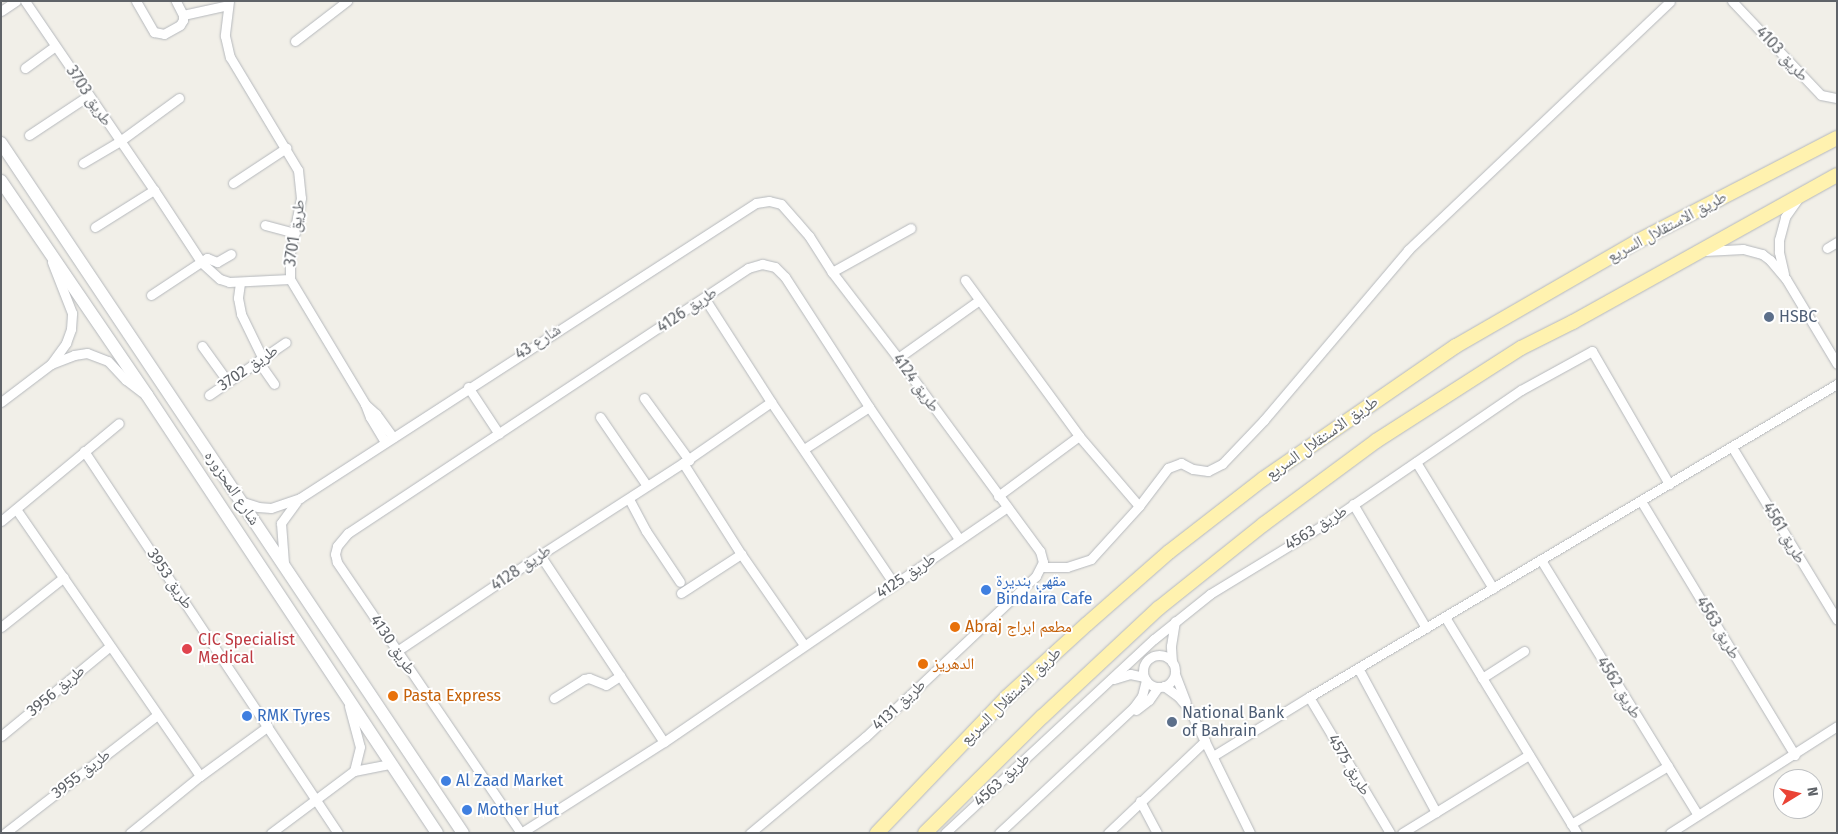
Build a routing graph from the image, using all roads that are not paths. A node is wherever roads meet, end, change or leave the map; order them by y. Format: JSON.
{"nodes":[{"id":1,"x":16,"y":1,"type":"edge"},
{"id":2,"x":24,"y":1,"type":"edge"},
{"id":3,"x":136,"y":1,"type":"edge"},
{"id":4,"x":176,"y":1,"type":"edge"},
{"id":5,"x":347,"y":1,"type":"edge"},
{"id":6,"x":1670,"y":1,"type":"edge"},
{"id":7,"x":1732,"y":1,"type":"edge"},
{"id":8,"x":228,"y":3,"type":"edge"},
{"id":9,"x":1,"y":11,"type":"edge"},
{"id":10,"x":183,"y":15,"type":"junction"},
{"id":11,"x":295,"y":41,"type":"dead end"},
{"id":12,"x":55,"y":46,"type":"junction"},
{"id":13,"x":25,"y":68,"type":"dead end"},
{"id":14,"x":88,"y":96,"type":"junction"},
{"id":15,"x":179,"y":98,"type":"dead end"},
{"id":16,"x":1837,"y":98,"type":"edge"},
{"id":17,"x":29,"y":135,"type":"dead end"},
{"id":18,"x":1837,"y":138,"type":"edge"},
{"id":19,"x":120,"y":141,"type":"junction"},
{"id":20,"x":1,"y":143,"type":"edge"},
{"id":21,"x":286,"y":148,"type":"junction"},
{"id":22,"x":83,"y":163,"type":"dead end"},
{"id":23,"x":1837,"y":175,"type":"edge"},
{"id":24,"x":1,"y":181,"type":"edge"},
{"id":25,"x":233,"y":183,"type":"dead end"},
{"id":26,"x":154,"y":190,"type":"junction"},
{"id":27,"x":1798,"y":196,"type":"junction"},
{"id":28,"x":781,"y":204,"type":"joint"},
{"id":29,"x":265,"y":225,"type":"dead end"},
{"id":30,"x":95,"y":227,"type":"dead end"},
{"id":31,"x":911,"y":228,"type":"dead end"},
{"id":32,"x":295,"y":233,"type":"junction"},
{"id":33,"x":1837,"y":242,"type":"edge"},
{"id":34,"x":1827,"y":248,"type":"dead end"},
{"id":35,"x":47,"y":249,"type":"junction"},
{"id":36,"x":1700,"y":252,"type":"junction"},
{"id":37,"x":231,"y":254,"type":"dead end"},
{"id":38,"x":202,"y":263,"type":"junction"},
{"id":39,"x":832,"y":272,"type":"junction"},
{"id":40,"x":1786,"y":279,"type":"junction"},
{"id":41,"x":290,"y":280,"type":"junction"},
{"id":42,"x":965,"y":280,"type":"dead end"},
{"id":43,"x":240,"y":283,"type":"junction"},
{"id":44,"x":150,"y":294,"type":"dead end"},
{"id":45,"x":705,"y":298,"type":"junction"},
{"id":46,"x":978,"y":301,"type":"junction"},
{"id":47,"x":286,"y":342,"type":"dead end"},
{"id":48,"x":202,"y":346,"type":"dead end"},
{"id":49,"x":898,"y":358,"type":"junction"},
{"id":50,"x":260,"y":359,"type":"junction"},
{"id":51,"x":51,"y":364,"type":"junction"},
{"id":52,"x":1837,"y":364,"type":"edge"},
{"id":53,"x":228,"y":382,"type":"junction"},
{"id":54,"x":274,"y":384,"type":"dead end"},
{"id":55,"x":1837,"y":384,"type":"edge"},
{"id":56,"x":468,"y":387,"type":"junction"},
{"id":57,"x":147,"y":395,"type":"junction"},
{"id":58,"x":209,"y":395,"type":"dead end"},
{"id":59,"x":644,"y":398,"type":"dead end"},
{"id":60,"x":3,"y":399,"type":"edge"},
{"id":61,"x":771,"y":402,"type":"junction"},
{"id":62,"x":869,"y":407,"type":"junction"},
{"id":63,"x":600,"y":417,"type":"dead end"},
{"id":64,"x":119,"y":423,"type":"dead end"},
{"id":65,"x":499,"y":434,"type":"junction"},
{"id":66,"x":1079,"y":436,"type":"junction"},
{"id":67,"x":389,"y":439,"type":"junction"},
{"id":68,"x":1732,"y":447,"type":"junction"},
{"id":69,"x":804,"y":449,"type":"junction"},
{"id":70,"x":84,"y":451,"type":"junction"},
{"id":71,"x":686,"y":461,"type":"junction"},
{"id":72,"x":1416,"y":462,"type":"junction"},
{"id":73,"x":1668,"y":484,"type":"junction"},
{"id":74,"x":647,"y":486,"type":"junction"},
{"id":75,"x":998,"y":496,"type":"junction"},
{"id":76,"x":300,"y":498,"type":"junction"},
{"id":77,"x":628,"y":499,"type":"junction"},
{"id":78,"x":240,"y":501,"type":"junction"},
{"id":79,"x":1641,"y":501,"type":"junction"},
{"id":80,"x":1353,"y":504,"type":"junction"},
{"id":81,"x":1139,"y":506,"type":"junction"},
{"id":82,"x":1008,"y":507,"type":"junction"},
{"id":83,"x":16,"y":509,"type":"junction"},
{"id":84,"x":1,"y":521,"type":"edge"},
{"id":85,"x":959,"y":539,"type":"junction"},
{"id":86,"x":335,"y":554,"type":"joint"},
{"id":87,"x":741,"y":554,"type":"junction"},
{"id":88,"x":540,"y":555,"type":"junction"},
{"id":89,"x":1541,"y":560,"type":"junction"},
{"id":90,"x":284,"y":565,"type":"junction"},
{"id":91,"x":1042,"y":567,"type":"junction"},
{"id":92,"x":64,"y":577,"type":"junction"},
{"id":93,"x":680,"y":582,"type":"dead end"},
{"id":94,"x":894,"y":584,"type":"junction"},
{"id":95,"x":1493,"y":588,"type":"junction"},
{"id":96,"x":681,"y":593,"type":"dead end"},
{"id":97,"x":1445,"y":617,"type":"junction"},
{"id":98,"x":1837,"y":620,"type":"edge"},
{"id":99,"x":1175,"y":621,"type":"junction"},
{"id":100,"x":1,"y":627,"type":"edge"},
{"id":101,"x":1426,"y":628,"type":"junction"},
{"id":102,"x":804,"y":645,"type":"junction"},
{"id":103,"x":110,"y":646,"type":"junction"},
{"id":104,"x":397,"y":651,"type":"junction"},
{"id":105,"x":1524,"y":651,"type":"dead end"},
{"id":106,"x":1172,"y":662,"type":"junction"},
{"id":107,"x":1358,"y":668,"type":"junction"},
{"id":108,"x":1175,"y":674,"type":"junction"},
{"id":109,"x":620,"y":676,"type":"junction"},
{"id":110,"x":1482,"y":678,"type":"junction"},
{"id":111,"x":1145,"y":679,"type":"junction"},
{"id":112,"x":1109,"y":681,"type":"junction"},
{"id":113,"x":1161,"y":687,"type":"junction"},
{"id":114,"x":1309,"y":696,"type":"junction"},
{"id":115,"x":346,"y":697,"type":"junction"},
{"id":116,"x":554,"y":698,"type":"dead end"},
{"id":117,"x":1189,"y":709,"type":"junction"},
{"id":118,"x":157,"y":715,"type":"junction"},
{"id":119,"x":1115,"y":724,"type":"junction"},
{"id":120,"x":268,"y":726,"type":"junction"},
{"id":121,"x":1837,"y":726,"type":"edge"},
{"id":122,"x":1,"y":736,"type":"edge"},
{"id":123,"x":1205,"y":741,"type":"junction"},
{"id":124,"x":664,"y":742,"type":"junction"},
{"id":125,"x":1530,"y":755,"type":"junction"},
{"id":126,"x":1794,"y":755,"type":"junction"},
{"id":127,"x":1213,"y":756,"type":"junction"},
{"id":128,"x":390,"y":764,"type":"junction"},
{"id":129,"x":1668,"y":766,"type":"junction"},
{"id":130,"x":354,"y":771,"type":"junction"},
{"id":131,"x":200,"y":776,"type":"junction"},
{"id":132,"x":316,"y":800,"type":"junction"},
{"id":133,"x":1140,"y":801,"type":"junction"},
{"id":134,"x":1436,"y":812,"type":"junction"},
{"id":135,"x":1698,"y":816,"type":"junction"},
{"id":136,"x":1571,"y":824,"type":"junction"},
{"id":137,"x":1676,"y":831,"type":"edge"},
{"id":138,"x":5,"y":833,"type":"edge"},
{"id":139,"x":130,"y":833,"type":"edge"},
{"id":140,"x":271,"y":833,"type":"edge"},
{"id":141,"x":338,"y":833,"type":"edge"},
{"id":142,"x":436,"y":833,"type":"edge"},
{"id":143,"x":463,"y":833,"type":"edge"},
{"id":144,"x":521,"y":833,"type":"edge"},
{"id":145,"x":750,"y":833,"type":"edge"},
{"id":146,"x":877,"y":833,"type":"edge"},
{"id":147,"x":925,"y":833,"type":"edge"},
{"id":148,"x":945,"y":833,"type":"edge"},
{"id":149,"x":999,"y":833,"type":"edge"},
{"id":150,"x":1108,"y":833,"type":"edge"},
{"id":151,"x":1157,"y":833,"type":"edge"},
{"id":152,"x":1250,"y":833,"type":"edge"},
{"id":153,"x":1390,"y":833,"type":"edge"},
{"id":154,"x":1402,"y":833,"type":"edge"},
{"id":155,"x":1576,"y":833,"type":"edge"}],
"edges":[{"from":1,"to":9,"type":"street"},
{"from":2,"to":12,"type":"street","name":"طريق 3703"},
{"from":3,"to":10,"type":"street"},
{"from":4,"to":10,"type":"street"},
{"from":5,"to":11,"type":"street"},
{"from":6,"to":81,"type":"street"},
{"from":7,"to":16,"type":"street","name":"طريق 4103"},
{"from":8,"to":10,"type":"street"},
{"from":8,"to":21,"type":"street","name":"طريق 3701"},
{"from":12,"to":13,"type":"street"},
{"from":12,"to":14,"type":"street","name":"طريق 3703"},
{"from":14,"to":17,"type":"street"},
{"from":14,"to":19,"type":"street","name":"طريق 3703"},
{"from":15,"to":19,"type":"street"},
{"from":18,"to":146,"type":"main road","name":"طريق الاستقلال السريع"},
{"from":19,"to":22,"type":"street"},
{"from":19,"to":26,"type":"street","name":"طريق 3703"},
{"from":20,"to":78,"type":"main road","name":"شارع المحزوره"},
{"from":21,"to":25,"type":"street"},
{"from":21,"to":32,"type":"street","name":"طريق 3701"},
{"from":23,"to":27,"type":"main road","name":"طريق الاستقلال السريع"},
{"from":24,"to":35,"type":"main road","name":"شارع المحزوره"},
{"from":26,"to":30,"type":"street"},
{"from":26,"to":38,"type":"street","name":"طريق 3703"},
{"from":27,"to":36,"type":"main road","name":"طريق الاستقلال السريع"},
{"from":27,"to":40,"type":"street"},
{"from":28,"to":39,"type":"street","name":"طريق 4124"},
{"from":28,"to":56,"type":"street","name":"شارع 43"},
{"from":29,"to":32,"type":"street"},
{"from":31,"to":39,"type":"street"},
{"from":32,"to":41,"type":"street","name":"طريق 3701"},
{"from":33,"to":34,"type":"street"},
{"from":35,"to":51,"type":"street"},
{"from":35,"to":57,"type":"main road","name":"شارع المحزوره"},
{"from":36,"to":40,"type":"street"},
{"from":36,"to":147,"type":"main road","name":"طريق الاستقلال السريع"},
{"from":37,"to":38,"type":"street"},
{"from":38,"to":43,"type":"street","name":"طريق 3703"},
{"from":38,"to":44,"type":"street"},
{"from":39,"to":49,"type":"street","name":"طريق 4124"},
{"from":40,"to":52,"type":"street"},
{"from":41,"to":43,"type":"street","name":"طريق 3703"},
{"from":41,"to":67,"type":"street","name":"طريق 3701"},
{"from":42,"to":46,"type":"street"},
{"from":43,"to":50,"type":"street"},
{"from":45,"to":61,"type":"street"},
{"from":45,"to":62,"type":"street","name":"طريق 4126"},
{"from":45,"to":65,"type":"street","name":"طريق 4126"},
{"from":46,"to":49,"type":"street"},
{"from":46,"to":66,"type":"street"},
{"from":47,"to":50,"type":"street","name":"طريق 3702"},
{"from":48,"to":53,"type":"street"},
{"from":49,"to":75,"type":"street","name":"طريق 4124"},
{"from":50,"to":53,"type":"street","name":"طريق 3702"},
{"from":50,"to":54,"type":"street"},
{"from":51,"to":57,"type":"street"},
{"from":51,"to":60,"type":"street"},
{"from":53,"to":58,"type":"street","name":"طريق 3702"},
{"from":55,"to":68,"type":"street"},
{"from":56,"to":65,"type":"street"},
{"from":56,"to":67,"type":"street","name":"شارع 43"},
{"from":57,"to":115,"type":"main road","name":"شارع المحزوره"},
{"from":59,"to":71,"type":"street"},
{"from":61,"to":69,"type":"street"},
{"from":61,"to":71,"type":"street","name":"طريق 4128"},
{"from":62,"to":69,"type":"street"},
{"from":62,"to":85,"type":"street","name":"طريق 4126"},
{"from":63,"to":74,"type":"street"},
{"from":64,"to":70,"type":"street"},
{"from":65,"to":86,"type":"street","name":"طريق 4126"},
{"from":66,"to":75,"type":"street"},
{"from":66,"to":81,"type":"street"},
{"from":67,"to":76,"type":"street","name":"شارع 43"},
{"from":68,"to":73,"type":"street"},
{"from":68,"to":98,"type":"street","name":"طريق 4561"},
{"from":69,"to":94,"type":"street"},
{"from":70,"to":83,"type":"street"},
{"from":70,"to":120,"type":"street","name":"طريق 3953"},
{"from":71,"to":74,"type":"street","name":"طريق 4128"},
{"from":71,"to":87,"type":"street"},
{"from":72,"to":73,"type":"street","name":"طريق 4563"},
{"from":72,"to":80,"type":"street","name":"طريق 4563"},
{"from":72,"to":95,"type":"street"},
{"from":73,"to":79,"type":"street"},
{"from":74,"to":77,"type":"street","name":"طريق 4128"},
{"from":75,"to":82,"type":"street"},
{"from":76,"to":78,"type":"street","name":"شارع 43"},
{"from":76,"to":90,"type":"street","name":"شارع 43"},
{"from":77,"to":88,"type":"street","name":"طريق 4128"},
{"from":77,"to":93,"type":"street"},
{"from":78,"to":90,"type":"main road","name":"شارع المحزوره"},
{"from":79,"to":89,"type":"street"},
{"from":79,"to":126,"type":"street","name":"طريق 4563"},
{"from":80,"to":99,"type":"street","name":"طريق 4563"},
{"from":80,"to":101,"type":"street"},
{"from":81,"to":91,"type":"street"},
{"from":82,"to":85,"type":"street","name":"طريق 4125"},
{"from":82,"to":91,"type":"street"},
{"from":83,"to":84,"type":"street"},
{"from":83,"to":92,"type":"street"},
{"from":85,"to":94,"type":"street","name":"طريق 4125"},
{"from":86,"to":104,"type":"street","name":"طريق 4130"},
{"from":87,"to":96,"type":"street"},
{"from":87,"to":102,"type":"street"},
{"from":88,"to":104,"type":"street","name":"طريق 4128"},
{"from":88,"to":109,"type":"street"},
{"from":89,"to":95,"type":"street"},
{"from":89,"to":129,"type":"street","name":"طريق 4562"},
{"from":90,"to":143,"type":"main road","name":"شارع المحزوره"},
{"from":91,"to":145,"type":"street","name":"طريق 4131"},
{"from":92,"to":100,"type":"street"},
{"from":92,"to":103,"type":"street"},
{"from":94,"to":102,"type":"street","name":"طريق 4125"},
{"from":95,"to":97,"type":"street"},
{"from":97,"to":101,"type":"street"},
{"from":97,"to":110,"type":"street"},
{"from":99,"to":106,"type":"street"},
{"from":99,"to":112,"type":"street","name":"طريق 4563"},
{"from":101,"to":107,"type":"street"},
{"from":102,"to":124,"type":"street","name":"طريق 4125"},
{"from":103,"to":118,"type":"street"},
{"from":103,"to":122,"type":"street","name":"طريق 3956"},
{"from":104,"to":144,"type":"street","name":"طريق 4130"},
{"from":105,"to":110,"type":"street"},
{"from":106,"to":108,"type":"street"},
{"from":106,"to":111,"type":"street"},
{"from":107,"to":114,"type":"street"},
{"from":107,"to":134,"type":"street"},
{"from":108,"to":113,"type":"street"},
{"from":108,"to":117,"type":"street"},
{"from":109,"to":116,"type":"street"},
{"from":109,"to":124,"type":"street"},
{"from":110,"to":125,"type":"street"},
{"from":111,"to":112,"type":"street"},
{"from":111,"to":113,"type":"street"},
{"from":111,"to":119,"type":"street"},
{"from":112,"to":148,"type":"street","name":"طريق 4563"},
{"from":113,"to":117,"type":"street"},
{"from":113,"to":119,"type":"street"},
{"from":114,"to":127,"type":"street"},
{"from":114,"to":153,"type":"street","name":"طريق 4575"},
{"from":115,"to":128,"type":"main road","name":"شارع المحزوره"},
{"from":115,"to":130,"type":"street"},
{"from":117,"to":123,"type":"street"},
{"from":118,"to":131,"type":"street"},
{"from":118,"to":138,"type":"street","name":"طريق 3955"},
{"from":119,"to":149,"type":"street"},
{"from":120,"to":131,"type":"street"},
{"from":120,"to":132,"type":"street","name":"طريق 3953"},
{"from":121,"to":126,"type":"street"},
{"from":123,"to":127,"type":"street"},
{"from":123,"to":133,"type":"street"},
{"from":124,"to":144,"type":"street","name":"طريق 4125"},
{"from":125,"to":134,"type":"street"},
{"from":125,"to":136,"type":"street"},
{"from":126,"to":135,"type":"street"},
{"from":127,"to":152,"type":"street"},
{"from":128,"to":130,"type":"street"},
{"from":128,"to":142,"type":"main road","name":"شارع المحزوره"},
{"from":129,"to":135,"type":"street","name":"طريق 4562"},
{"from":129,"to":136,"type":"street"},
{"from":130,"to":132,"type":"street"},
{"from":131,"to":139,"type":"street"},
{"from":132,"to":140,"type":"street"},
{"from":132,"to":141,"type":"street","name":"طريق 3953"},
{"from":133,"to":150,"type":"street"},
{"from":133,"to":151,"type":"street"},
{"from":134,"to":154,"type":"street"},
{"from":135,"to":137,"type":"street"},
{"from":136,"to":155,"type":"street"}]}
